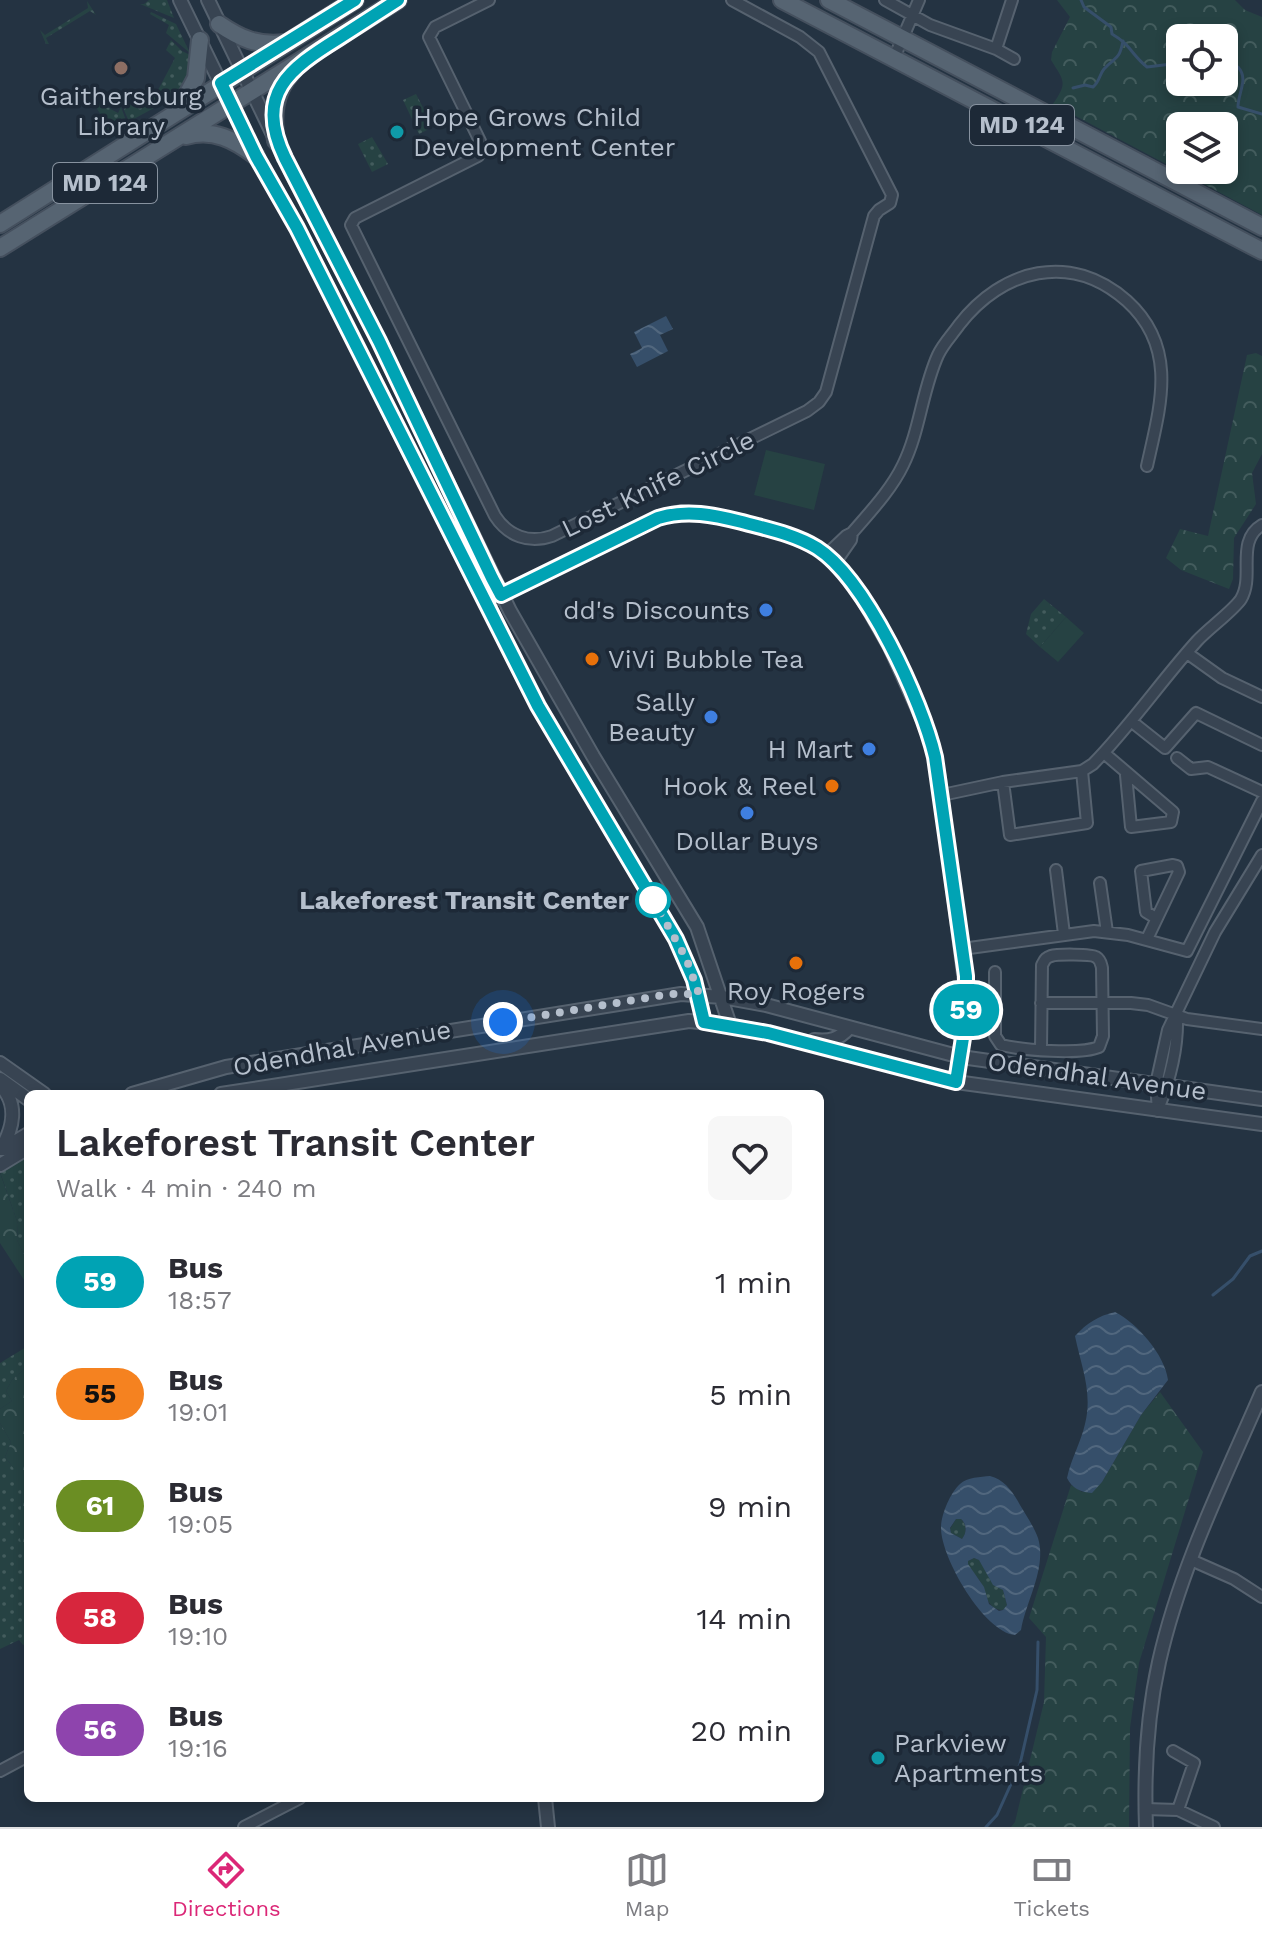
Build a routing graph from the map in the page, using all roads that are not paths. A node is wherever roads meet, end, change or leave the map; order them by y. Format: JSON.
{"nodes":[{"id":1,"x":180,"y":0,"type":"edge"},
{"id":2,"x":208,"y":0,"type":"edge"},
{"id":3,"x":355,"y":0,"type":"edge"},
{"id":4,"x":398,"y":0,"type":"edge"},
{"id":5,"x":489,"y":0,"type":"edge"},
{"id":6,"x":732,"y":0,"type":"edge"},
{"id":7,"x":782,"y":0,"type":"edge"},
{"id":8,"x":829,"y":0,"type":"edge"},
{"id":9,"x":885,"y":0,"type":"edge"},
{"id":10,"x":919,"y":0,"type":"edge"},
{"id":11,"x":1012,"y":0,"type":"edge"},
{"id":12,"x":914,"y":16,"type":"junction"},
{"id":13,"x":219,"y":24,"type":"junction"},
{"id":14,"x":904,"y":39,"type":"junction"},
{"id":15,"x":200,"y":40,"type":"junction"},
{"id":16,"x":286,"y":43,"type":"junction"},
{"id":17,"x":996,"y":49,"type":"junction"},
{"id":18,"x":894,"y":58,"type":"junction"},
{"id":19,"x":1014,"y":59,"type":"dead end"},
{"id":20,"x":299,"y":62,"type":"junction"},
{"id":21,"x":241,"y":71,"type":"junction"},
{"id":22,"x":221,"y":83,"type":"junction"},
{"id":23,"x":252,"y":91,"type":"junction"},
{"id":24,"x":231,"y":104,"type":"junction"},
{"id":25,"x":176,"y":113,"type":"junction"},
{"id":26,"x":173,"y":140,"type":"junction"},
{"id":27,"x":276,"y":141,"type":"junction"},
{"id":28,"x":256,"y":156,"type":"junction"},
{"id":29,"x":0,"y":224,"type":"edge"},
{"id":30,"x":1262,"y":227,"type":"edge"},
{"id":31,"x":0,"y":248,"type":"edge"},
{"id":32,"x":1262,"y":251,"type":"edge"},
{"id":33,"x":1147,"y":466,"type":"dead end"},
{"id":34,"x":1262,"y":525,"type":"edge"},
{"id":35,"x":830,"y":559,"type":"junction"},
{"id":36,"x":501,"y":595,"type":"junction"},
{"id":37,"x":486,"y":603,"type":"junction"},
{"id":38,"x":1187,"y":653,"type":"junction"},
{"id":39,"x":1262,"y":697,"type":"edge"},
{"id":40,"x":1131,"y":721,"type":"junction"},
{"id":41,"x":1262,"y":745,"type":"edge"},
{"id":42,"x":1104,"y":753,"type":"junction"},
{"id":43,"x":1177,"y":758,"type":"dead end"},
{"id":44,"x":1082,"y":771,"type":"junction"},
{"id":45,"x":1126,"y":775,"type":"junction"},
{"id":46,"x":1003,"y":782,"type":"junction"},
{"id":47,"x":1262,"y":792,"type":"edge"},
{"id":48,"x":942,"y":795,"type":"junction"},
{"id":49,"x":1262,"y":801,"type":"edge"},
{"id":50,"x":1262,"y":855,"type":"edge"},
{"id":51,"x":1056,"y":870,"type":"dead end"},
{"id":52,"x":1100,"y":883,"type":"dead end"},
{"id":53,"x":1156,"y":918,"type":"junction"},
{"id":54,"x":1107,"y":932,"type":"junction"},
{"id":55,"x":1064,"y":934,"type":"junction"},
{"id":56,"x":1147,"y":939,"type":"junction"},
{"id":57,"x":962,"y":949,"type":"junction"},
{"id":58,"x":995,"y":972,"type":"dead end"},
{"id":59,"x":699,"y":994,"type":"junction"},
{"id":60,"x":722,"y":997,"type":"junction"},
{"id":61,"x":1041,"y":1003,"type":"junction"},
{"id":62,"x":1103,"y":1003,"type":"junction"},
{"id":63,"x":1177,"y":1015,"type":"junction"},
{"id":64,"x":704,"y":1022,"type":"junction"},
{"id":65,"x":730,"y":1025,"type":"junction"},
{"id":66,"x":849,"y":1028,"type":"junction"},
{"id":67,"x":1262,"y":1029,"type":"edge"},
{"id":68,"x":768,"y":1033,"type":"junction"},
{"id":69,"x":1041,"y":1049,"type":"junction"},
{"id":70,"x":961,"y":1057,"type":"junction"},
{"id":71,"x":0,"y":1063,"type":"edge"},
{"id":72,"x":0,"y":1082,"type":"edge"},
{"id":73,"x":956,"y":1082,"type":"junction"},
{"id":74,"x":1162,"y":1085,"type":"junction"},
{"id":75,"x":40,"y":1090,"type":"edge"},
{"id":76,"x":146,"y":1090,"type":"edge"},
{"id":77,"x":246,"y":1090,"type":"edge"},
{"id":78,"x":24,"y":1097,"type":"edge"},
{"id":79,"x":1262,"y":1099,"type":"edge"},
{"id":80,"x":1158,"y":1111,"type":"junction"},
{"id":81,"x":1262,"y":1124,"type":"edge"},
{"id":82,"x":24,"y":1136,"type":"edge"},
{"id":83,"x":1,"y":1150,"type":"edge"},
{"id":84,"x":24,"y":1150,"type":"edge"},
{"id":85,"x":0,"y":1165,"type":"edge"},
{"id":86,"x":1262,"y":1392,"type":"edge"},
{"id":87,"x":1191,"y":1560,"type":"junction"},
{"id":88,"x":1262,"y":1597,"type":"edge"},
{"id":89,"x":1173,"y":1751,"type":"dead end"},
{"id":90,"x":24,"y":1758,"type":"edge"},
{"id":91,"x":0,"y":1771,"type":"edge"},
{"id":92,"x":292,"y":1802,"type":"edge"},
{"id":93,"x":545,"y":1802,"type":"edge"},
{"id":94,"x":1145,"y":1809,"type":"junction"},
{"id":95,"x":1178,"y":1810,"type":"junction"},
{"id":96,"x":244,"y":1827,"type":"edge"},
{"id":97,"x":548,"y":1827,"type":"edge"},
{"id":98,"x":1146,"y":1827,"type":"edge"},
{"id":99,"x":1214,"y":1827,"type":"edge"}],
"edges":[{"from":1,"to":15,"type":"street"},
{"from":2,"to":13,"type":"street"},
{"from":3,"to":16,"type":"main road","number":"MD 124"},
{"from":4,"to":20,"type":"main road","number":"MD 124"},
{"from":5,"to":6,"type":"street","name":"Lost Knife Circle"},
{"from":7,"to":18,"type":"main road","number":"MD 124"},
{"from":8,"to":14,"type":"main road","number":"MD 124"},
{"from":9,"to":12,"type":"street"},
{"from":10,"to":12,"type":"street"},
{"from":11,"to":17,"type":"street"},
{"from":12,"to":14,"type":"street"},
{"from":12,"to":17,"type":"street"},
{"from":13,"to":16,"type":"main road"},
{"from":13,"to":21,"type":"street"},
{"from":14,"to":18,"type":"street"},
{"from":14,"to":30,"type":"main road","number":"MD 124"},
{"from":15,"to":22,"type":"street"},
{"from":15,"to":25,"type":"main road"},
{"from":16,"to":21,"type":"main road","number":"MD 124"},
{"from":17,"to":19,"type":"street"},
{"from":18,"to":32,"type":"main road","number":"MD 124"},
{"from":20,"to":23,"type":"main road","number":"MD 124"},
{"from":20,"to":27,"type":"main road"},
{"from":21,"to":22,"type":"main road","number":"MD 124"},
{"from":21,"to":23,"type":"street"},
{"from":22,"to":24,"type":"street"},
{"from":22,"to":25,"type":"main road","number":"MD 124"},
{"from":23,"to":24,"type":"main road","number":"MD 124"},
{"from":23,"to":27,"type":"street"},
{"from":24,"to":26,"type":"main road","number":"MD 124"},
{"from":24,"to":28,"type":"street"},
{"from":25,"to":29,"type":"main road","number":"MD 124"},
{"from":26,"to":28,"type":"main road"},
{"from":26,"to":31,"type":"main road","number":"MD 124"},
{"from":27,"to":36,"type":"street"},
{"from":28,"to":37,"type":"street"},
{"from":33,"to":35,"type":"street"},
{"from":34,"to":38,"type":"street"},
{"from":35,"to":36,"type":"street"},
{"from":35,"to":48,"type":"street"},
{"from":36,"to":37,"type":"street"},
{"from":36,"to":60,"type":"street"},
{"from":37,"to":59,"type":"street"},
{"from":38,"to":39,"type":"street"},
{"from":38,"to":40,"type":"street"},
{"from":40,"to":41,"type":"street"},
{"from":40,"to":42,"type":"street"},
{"from":42,"to":44,"type":"street"},
{"from":42,"to":45,"type":"street"},
{"from":43,"to":47,"type":"street"},
{"from":44,"to":46,"type":"street"},
{"from":44,"to":46,"type":"street"},
{"from":45,"to":45,"type":"street"},
{"from":46,"to":48,"type":"street"},
{"from":48,"to":57,"type":"street"},
{"from":49,"to":56,"type":"street"},
{"from":50,"to":63,"type":"street"},
{"from":51,"to":55,"type":"street"},
{"from":52,"to":54,"type":"street"},
{"from":53,"to":53,"type":"street"},
{"from":53,"to":56,"type":"street"},
{"from":54,"to":55,"type":"street"},
{"from":54,"to":56,"type":"street"},
{"from":55,"to":57,"type":"street"},
{"from":57,"to":70,"type":"street"},
{"from":58,"to":69,"type":"street"},
{"from":59,"to":60,"type":"street","name":"Odendhal Avenue"},
{"from":59,"to":64,"type":"street"},
{"from":59,"to":76,"type":"street","name":"Odendhal Avenue"},
{"from":60,"to":65,"type":"street"},
{"from":60,"to":66,"type":"street","name":"Odendhal Avenue"},
{"from":61,"to":62,"type":"street"},
{"from":61,"to":62,"type":"street"},
{"from":61,"to":69,"type":"street"},
{"from":62,"to":63,"type":"street"},
{"from":62,"to":69,"type":"street"},
{"from":63,"to":67,"type":"street"},
{"from":63,"to":74,"type":"street"},
{"from":64,"to":65,"type":"street","name":"Odendhal Avenue"},
{"from":64,"to":77,"type":"street","name":"Odendhal Avenue"},
{"from":65,"to":68,"type":"street","name":"Odendhal Avenue"},
{"from":66,"to":68,"type":"street"},
{"from":66,"to":70,"type":"street","name":"Odendhal Avenue"},
{"from":68,"to":73,"type":"street","name":"Odendhal Avenue"},
{"from":70,"to":73,"type":"street"},
{"from":70,"to":74,"type":"street","name":"Odendhal Avenue"},
{"from":71,"to":75,"type":"street"},
{"from":72,"to":78,"type":"street"},
{"from":72,"to":83,"type":"street"},
{"from":73,"to":80,"type":"street","name":"Odendhal Avenue"},
{"from":74,"to":79,"type":"street","name":"Odendhal Avenue"},
{"from":74,"to":80,"type":"street"},
{"from":80,"to":81,"type":"street","name":"Odendhal Avenue"},
{"from":82,"to":83,"type":"street"},
{"from":84,"to":85,"type":"street"},
{"from":86,"to":87,"type":"street"},
{"from":87,"to":88,"type":"street"},
{"from":87,"to":94,"type":"street"},
{"from":89,"to":95,"type":"street"},
{"from":90,"to":91,"type":"street"},
{"from":92,"to":96,"type":"street"},
{"from":93,"to":97,"type":"street"},
{"from":94,"to":95,"type":"street"},
{"from":94,"to":98,"type":"street"},
{"from":95,"to":99,"type":"street"}]}
